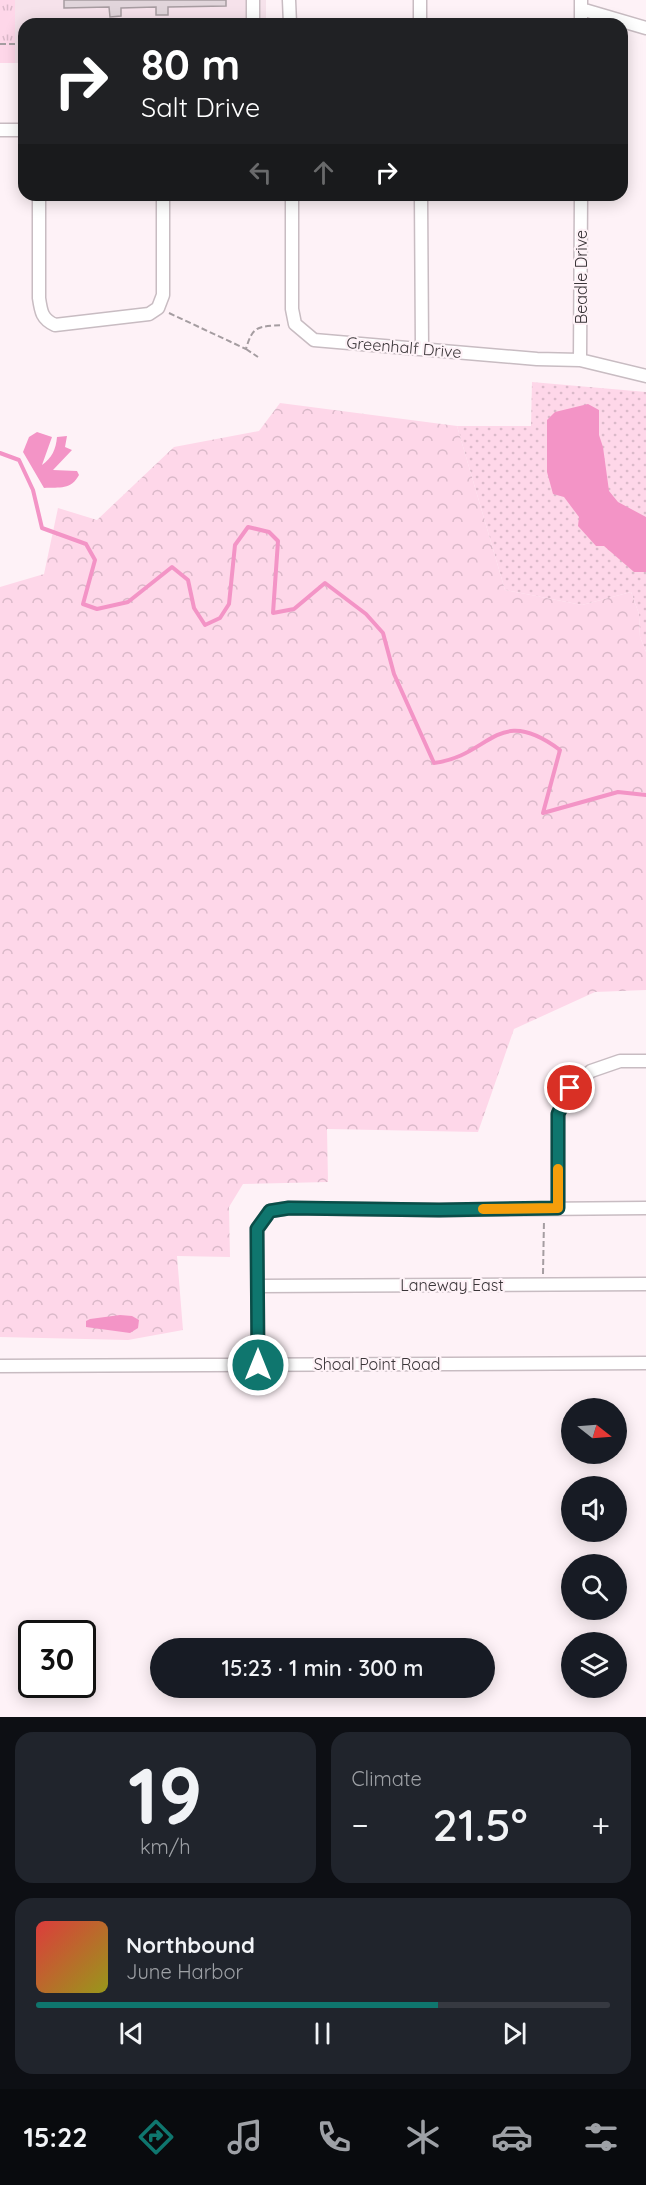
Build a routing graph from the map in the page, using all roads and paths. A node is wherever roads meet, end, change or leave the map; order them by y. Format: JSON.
{"nodes":[{"id":1,"x":253,"y":0,"type":"edge"},
{"id":2,"x":289,"y":0,"type":"edge"},
{"id":3,"x":420,"y":0,"type":"edge"},
{"id":4,"x":581,"y":4,"type":"edge"},
{"id":5,"x":253,"y":18,"type":"edge"},
{"id":6,"x":290,"y":18,"type":"edge"},
{"id":7,"x":420,"y":18,"type":"edge"},
{"id":8,"x":619,"y":18,"type":"edge"},
{"id":9,"x":628,"y":21,"type":"edge"},
{"id":10,"x":646,"y":28,"type":"edge"},
{"id":11,"x":0,"y":44,"type":"edge"},
{"id":12,"x":18,"y":44,"type":"edge"},
{"id":13,"x":0,"y":130,"type":"edge"},
{"id":14,"x":18,"y":130,"type":"edge"},
{"id":15,"x":39,"y":201,"type":"edge"},
{"id":16,"x":162,"y":201,"type":"edge"},
{"id":17,"x":292,"y":201,"type":"edge"},
{"id":18,"x":421,"y":201,"type":"edge"},
{"id":19,"x":581,"y":201,"type":"edge"},
{"id":20,"x":158,"y":308,"type":"junction"},
{"id":21,"x":295,"y":324,"type":"junction"},
{"id":22,"x":422,"y":348,"type":"junction"},
{"id":23,"x":246,"y":349,"type":"junction"},
{"id":24,"x":258,"y":357,"type":"dead end"},
{"id":25,"x":580,"y":360,"type":"junction"},
{"id":26,"x":646,"y":376,"type":"edge"},
{"id":27,"x":646,"y":1061,"type":"edge"},
{"id":28,"x":558,"y":1208,"type":"junction"},
{"id":29,"x":646,"y":1208,"type":"edge"},
{"id":30,"x":544,"y":1217,"type":"dead end"},
{"id":31,"x":646,"y":1284,"type":"edge"},
{"id":32,"x":543,"y":1285,"type":"junction"},
{"id":33,"x":258,"y":1286,"type":"junction"},
{"id":34,"x":646,"y":1363,"type":"edge"},
{"id":35,"x":258,"y":1365,"type":"junction"},
{"id":36,"x":0,"y":1366,"type":"edge"}],
"edges":[{"from":1,"to":5,"type":"street"},
{"from":2,"to":6,"type":"street"},
{"from":3,"to":7,"type":"street"},
{"from":4,"to":8,"type":"street"},
{"from":9,"to":10,"type":"street"},
{"from":11,"to":12,"type":"path"},
{"from":13,"to":14,"type":"street"},
{"from":15,"to":20,"type":"street"},
{"from":16,"to":20,"type":"street"},
{"from":17,"to":21,"type":"street"},
{"from":18,"to":22,"type":"street"},
{"from":19,"to":25,"type":"street","name":"Beadle Drive"},
{"from":20,"to":23,"type":"path"},
{"from":21,"to":22,"type":"street","name":"Greenhalf Drive"},
{"from":21,"to":23,"type":"path"},
{"from":22,"to":25,"type":"street","name":"Greenhalf Drive"},
{"from":23,"to":24,"type":"path"},
{"from":25,"to":26,"type":"street","name":"Greenhalf Drive"},
{"from":27,"to":28,"type":"street"},
{"from":28,"to":29,"type":"street"},
{"from":28,"to":33,"type":"street"},
{"from":30,"to":32,"type":"path"},
{"from":31,"to":32,"type":"street","name":"Laneway East"},
{"from":32,"to":33,"type":"street","name":"Laneway East"},
{"from":33,"to":35,"type":"street"},
{"from":34,"to":35,"type":"street","name":"Shoal Point Road"},
{"from":35,"to":36,"type":"street","name":"Shoal Point Road"}]}
